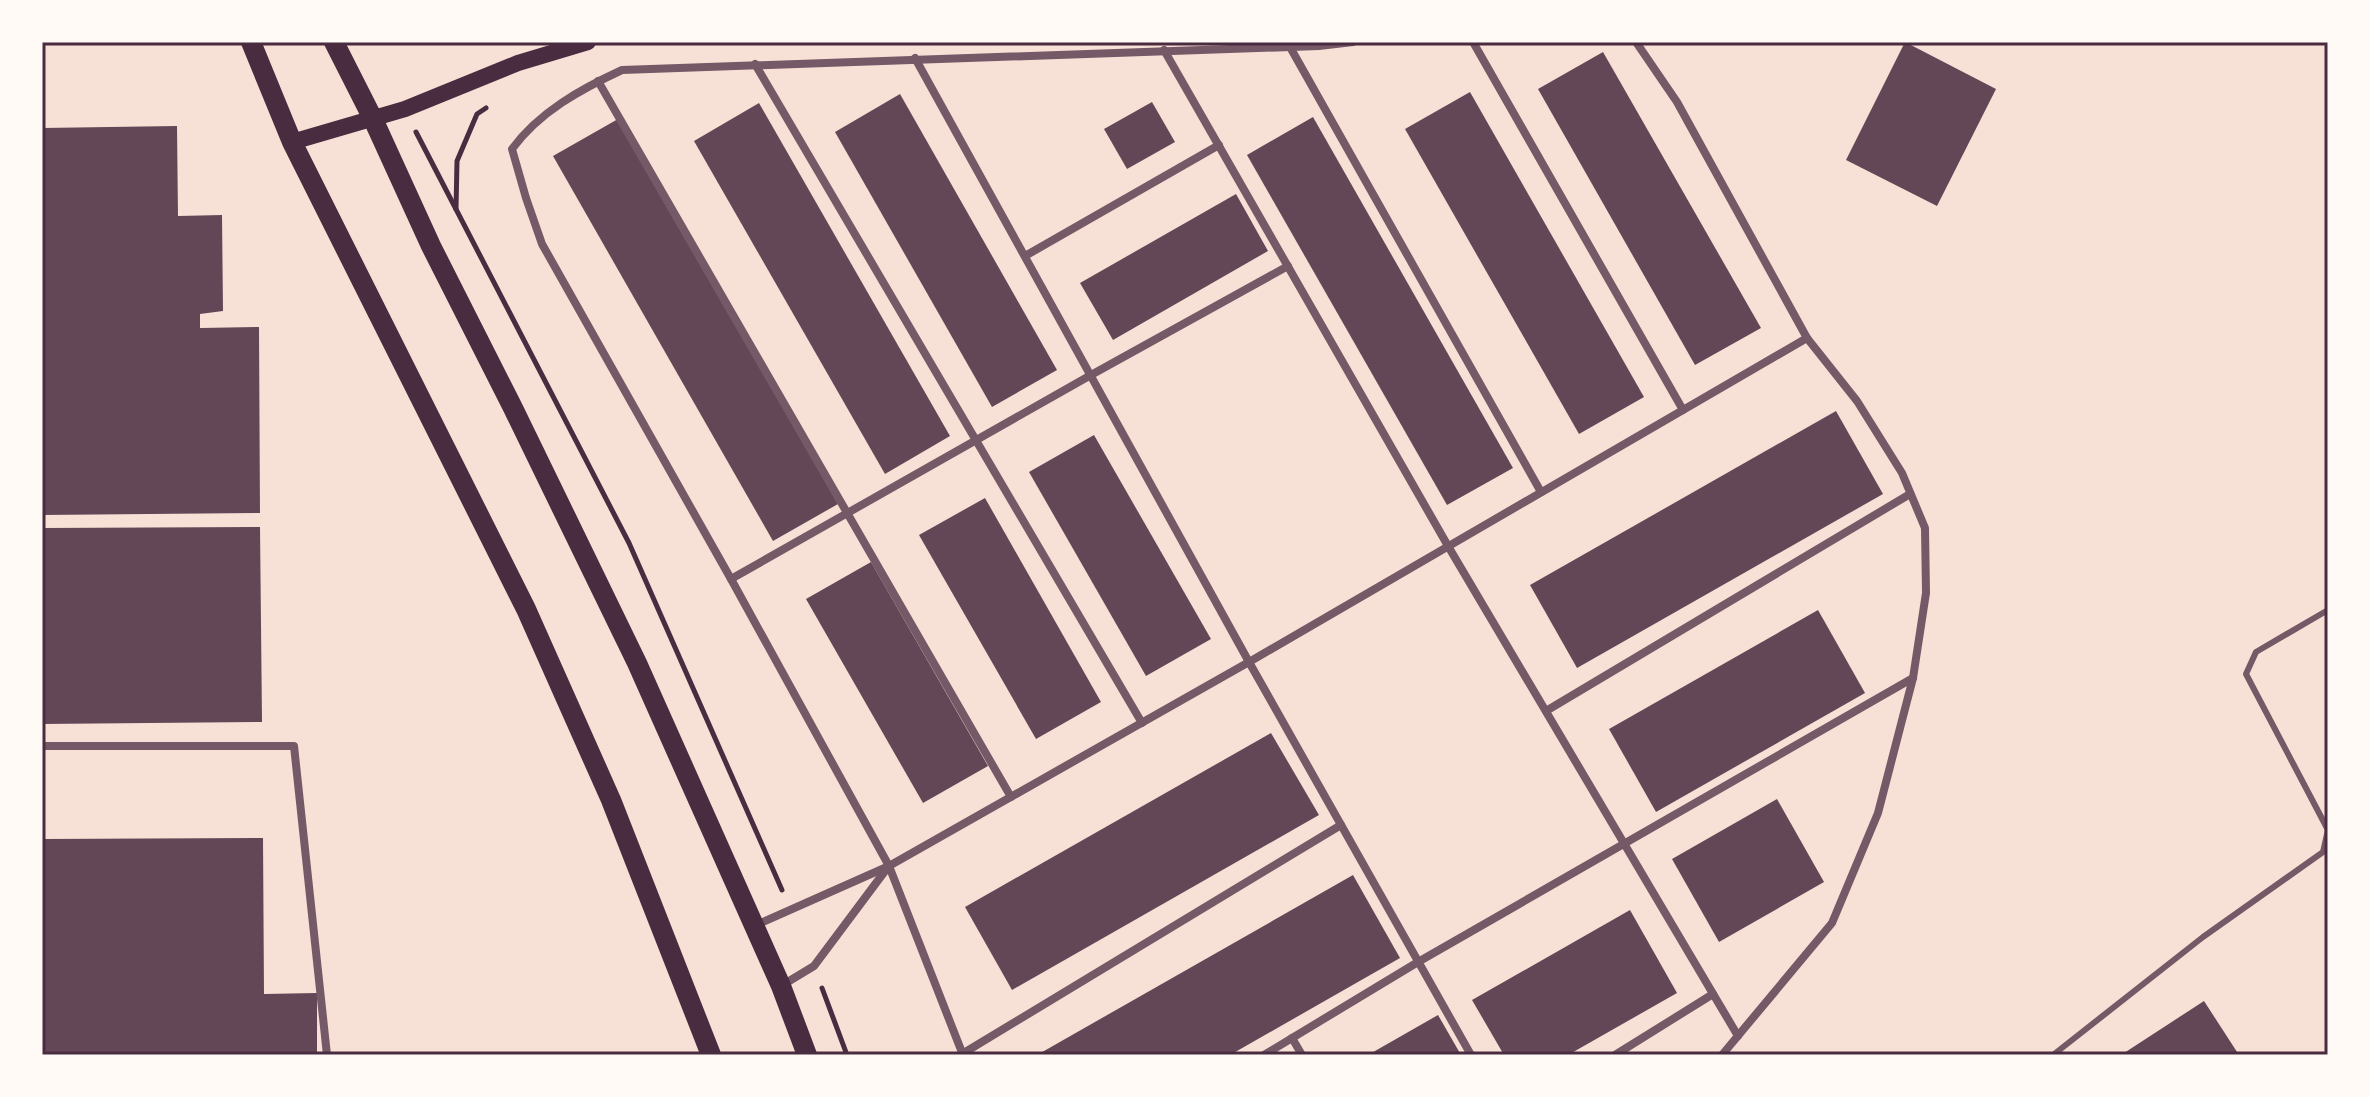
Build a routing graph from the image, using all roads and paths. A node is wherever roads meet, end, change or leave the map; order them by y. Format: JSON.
{"nodes":[{"id":1,"x":251,"y":42,"type":"edge"},
{"id":2,"x":334,"y":42,"type":"edge"},
{"id":3,"x":588,"y":42,"type":"edge"},
{"id":4,"x":1353,"y":42,"type":"edge"},
{"id":5,"x":1473,"y":42,"type":"edge"},
{"id":6,"x":1636,"y":42,"type":"edge"},
{"id":7,"x":1290,"y":47,"type":"junction"},
{"id":8,"x":1164,"y":50,"type":"junction"},
{"id":9,"x":915,"y":58,"type":"junction"},
{"id":10,"x":755,"y":64,"type":"junction"},
{"id":11,"x":598,"y":81,"type":"junction"},
{"id":12,"x":405,"y":109,"type":"junction"},
{"id":13,"x":373,"y":119,"type":"junction"},
{"id":14,"x":292,"y":142,"type":"junction"},
{"id":15,"x":1219,"y":145,"type":"junction"},
{"id":16,"x":1025,"y":256,"type":"junction"},
{"id":17,"x":1288,"y":266,"type":"junction"},
{"id":18,"x":1807,"y":338,"type":"junction"},
{"id":19,"x":1091,"y":375,"type":"junction"},
{"id":20,"x":1683,"y":410,"type":"junction"},
{"id":21,"x":976,"y":440,"type":"junction"},
{"id":22,"x":1541,"y":492,"type":"junction"},
{"id":23,"x":1910,"y":494,"type":"junction"},
{"id":24,"x":848,"y":513,"type":"junction"},
{"id":25,"x":1448,"y":546,"type":"junction"},
{"id":26,"x":731,"y":579,"type":"junction"},
{"id":27,"x":2328,"y":610,"type":"edge"},
{"id":28,"x":1249,"y":662,"type":"junction"},
{"id":29,"x":1913,"y":678,"type":"junction"},
{"id":30,"x":1546,"y":711,"type":"junction"},
{"id":31,"x":1142,"y":723,"type":"junction"},
{"id":32,"x":42,"y":746,"type":"edge"},
{"id":33,"x":1011,"y":797,"type":"junction"},
{"id":34,"x":1341,"y":825,"type":"junction"},
{"id":35,"x":1624,"y":845,"type":"junction"},
{"id":36,"x":2326,"y":850,"type":"edge"},
{"id":37,"x":889,"y":866,"type":"junction"},
{"id":38,"x":791,"y":911,"type":"junction"},
{"id":39,"x":754,"y":926,"type":"junction"},
{"id":40,"x":1418,"y":962,"type":"junction"},
{"id":41,"x":814,"y":966,"type":"junction"},
{"id":42,"x":781,"y":986,"type":"junction"},
{"id":43,"x":1713,"y":994,"type":"junction"},
{"id":44,"x":1738,"y":1036,"type":"junction"},
{"id":45,"x":1292,"y":1038,"type":"junction"},
{"id":46,"x":327,"y":1055,"type":"edge"},
{"id":47,"x":711,"y":1055,"type":"edge"},
{"id":48,"x":807,"y":1055,"type":"edge"},
{"id":49,"x":847,"y":1055,"type":"edge"},
{"id":50,"x":962,"y":1055,"type":"edge"},
{"id":51,"x":1264,"y":1055,"type":"edge"},
{"id":52,"x":1302,"y":1055,"type":"edge"},
{"id":53,"x":1471,"y":1055,"type":"edge"},
{"id":54,"x":1615,"y":1055,"type":"edge"},
{"id":55,"x":1722,"y":1055,"type":"edge"},
{"id":56,"x":2053,"y":1055,"type":"edge"}],
"edges":[{"from":1,"to":14,"type":"main road"},
{"from":2,"to":13,"type":"main road"},
{"from":3,"to":12,"type":"main road"},
{"from":4,"to":7,"type":"street"},
{"from":5,"to":20,"type":"street"},
{"from":6,"to":18,"type":"street"},
{"from":7,"to":8,"type":"street"},
{"from":7,"to":22,"type":"street"},
{"from":8,"to":9,"type":"street"},
{"from":8,"to":15,"type":"street"},
{"from":9,"to":10,"type":"street"},
{"from":9,"to":16,"type":"street"},
{"from":10,"to":11,"type":"street"},
{"from":10,"to":21,"type":"street"},
{"from":11,"to":24,"type":"street"},
{"from":11,"to":26,"type":"street"},
{"from":12,"to":13,"type":"main road"},
{"from":12,"to":38,"type":"path"},
{"from":13,"to":14,"type":"main road"},
{"from":13,"to":39,"type":"main road"},
{"from":14,"to":47,"type":"main road"},
{"from":15,"to":16,"type":"street"},
{"from":15,"to":17,"type":"street"},
{"from":16,"to":19,"type":"street"},
{"from":17,"to":19,"type":"street"},
{"from":17,"to":25,"type":"street"},
{"from":18,"to":20,"type":"street"},
{"from":18,"to":23,"type":"street"},
{"from":19,"to":21,"type":"street"},
{"from":19,"to":28,"type":"street"},
{"from":20,"to":22,"type":"street"},
{"from":21,"to":24,"type":"street"},
{"from":21,"to":31,"type":"street"},
{"from":22,"to":25,"type":"street"},
{"from":23,"to":29,"type":"street"},
{"from":23,"to":30,"type":"street"},
{"from":24,"to":26,"type":"street"},
{"from":24,"to":33,"type":"street"},
{"from":25,"to":28,"type":"street"},
{"from":25,"to":30,"type":"street"},
{"from":26,"to":37,"type":"street"},
{"from":27,"to":36,"type":"lane"},
{"from":28,"to":31,"type":"street"},
{"from":28,"to":34,"type":"street"},
{"from":29,"to":35,"type":"street"},
{"from":29,"to":44,"type":"street"},
{"from":30,"to":35,"type":"street"},
{"from":31,"to":33,"type":"street"},
{"from":32,"to":46,"type":"street"},
{"from":33,"to":37,"type":"street"},
{"from":34,"to":40,"type":"street"},
{"from":34,"to":50,"type":"street"},
{"from":35,"to":40,"type":"street"},
{"from":35,"to":43,"type":"street"},
{"from":36,"to":56,"type":"lane"},
{"from":37,"to":38,"type":"street"},
{"from":37,"to":41,"type":"street"},
{"from":37,"to":50,"type":"street"},
{"from":38,"to":39,"type":"street"},
{"from":39,"to":42,"type":"main road"},
{"from":40,"to":45,"type":"street"},
{"from":40,"to":53,"type":"street"},
{"from":41,"to":42,"type":"street"},
{"from":41,"to":49,"type":"path"},
{"from":42,"to":48,"type":"main road"},
{"from":43,"to":44,"type":"street"},
{"from":43,"to":54,"type":"street"},
{"from":44,"to":55,"type":"street"},
{"from":45,"to":51,"type":"street"},
{"from":45,"to":52,"type":"street"}]}
